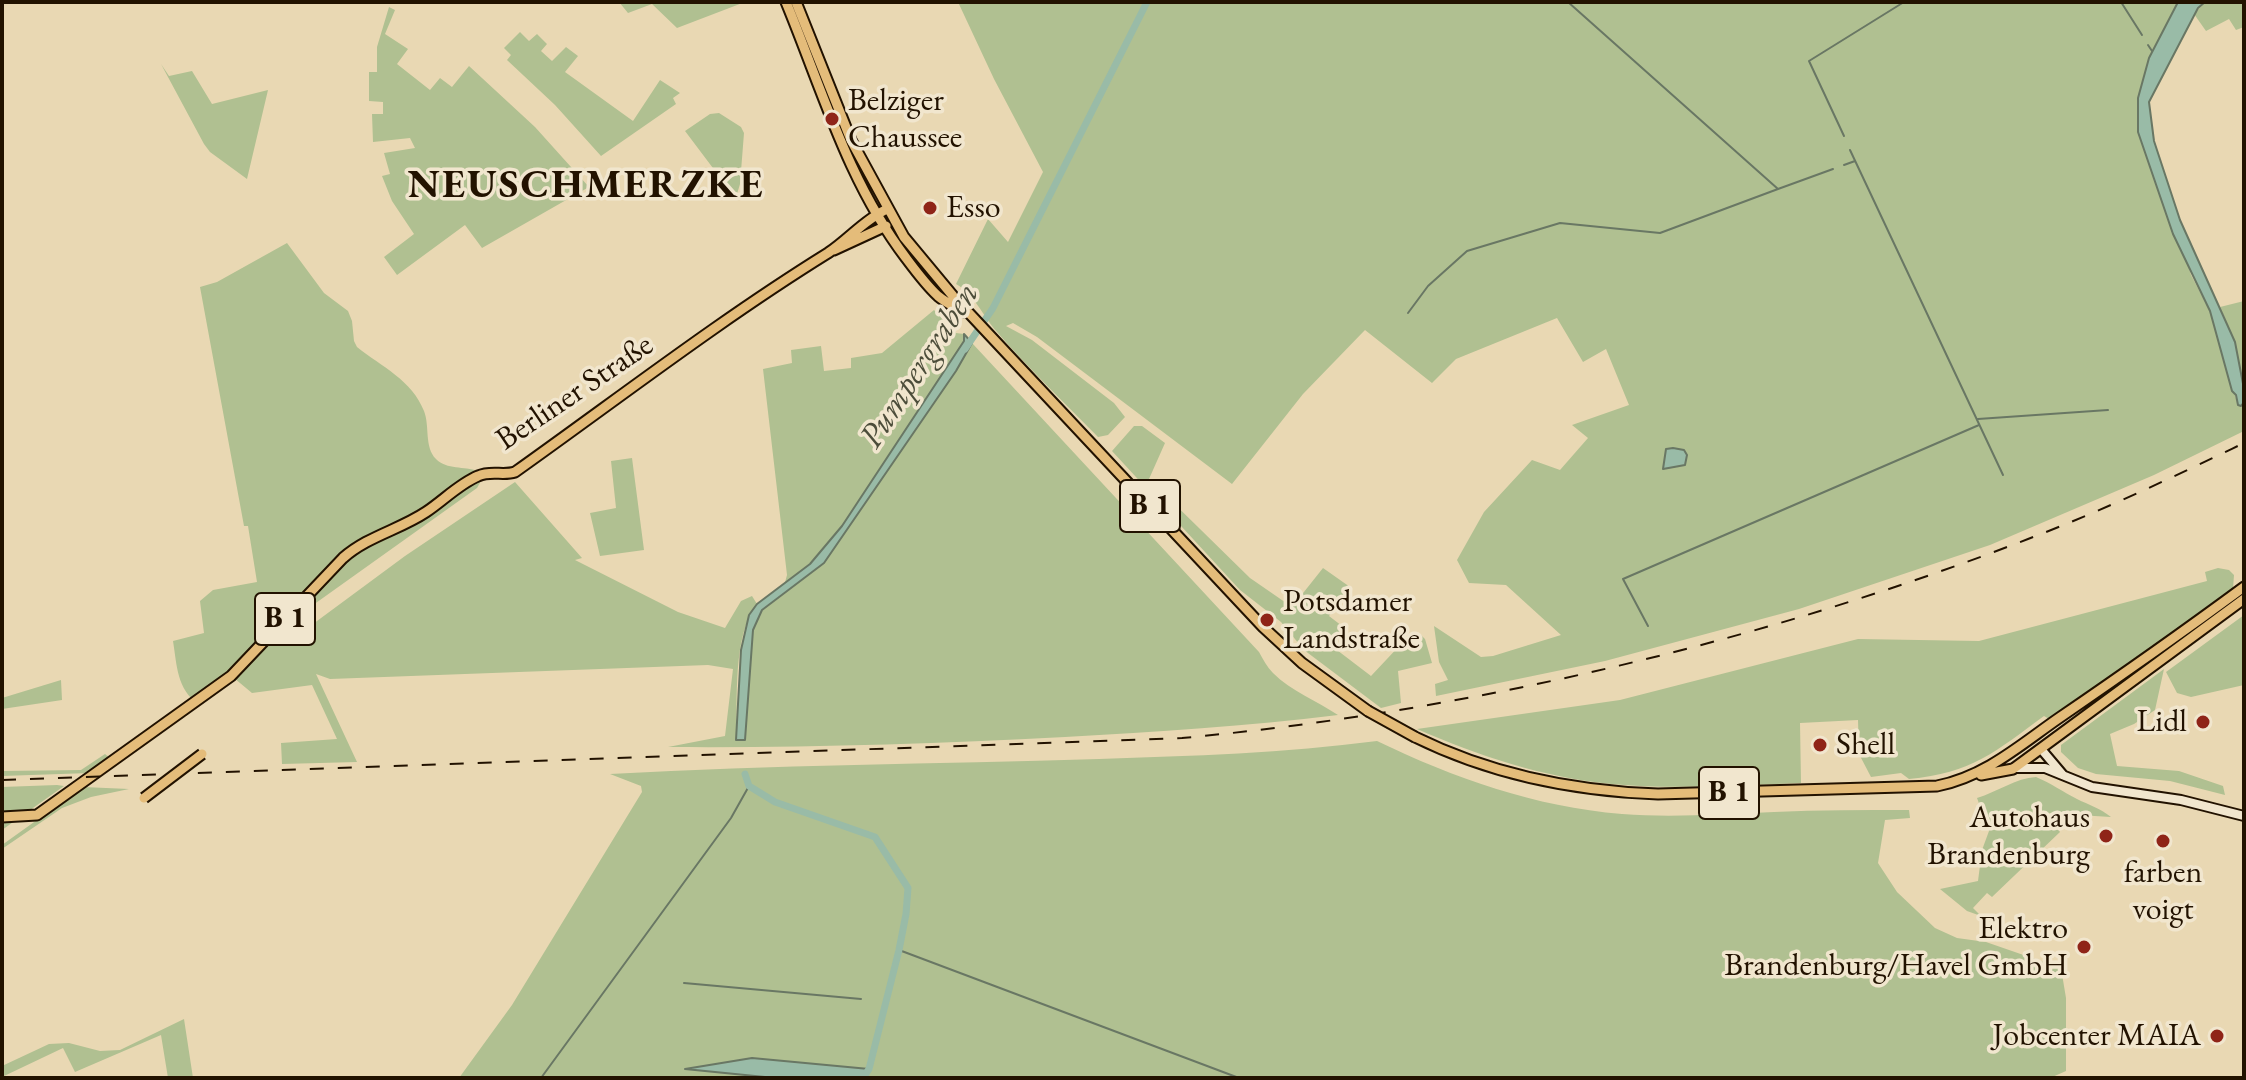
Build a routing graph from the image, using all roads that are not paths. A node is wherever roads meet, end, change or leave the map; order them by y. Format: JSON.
{"nodes":[{"id":1,"x":786,"y":2,"type":"edge"},
{"id":2,"x":796,"y":2,"type":"edge"},
{"id":3,"x":889,"y":212,"type":"junction"},
{"id":4,"x":876,"y":214,"type":"junction"},
{"id":5,"x":884,"y":227,"type":"junction"},
{"id":6,"x":831,"y":251,"type":"junction"},
{"id":7,"x":976,"y":321,"type":"junction"},
{"id":8,"x":2244,"y":587,"type":"edge"},
{"id":9,"x":2244,"y":599,"type":"edge"},
{"id":10,"x":2032,"y":738,"type":"junction"},
{"id":11,"x":2041,"y":749,"type":"junction"},
{"id":12,"x":202,"y":754,"type":"dead end"},
{"id":13,"x":2013,"y":769,"type":"junction"},
{"id":14,"x":2065,"y":777,"type":"junction"},
{"id":15,"x":1966,"y":778,"type":"junction"},
{"id":16,"x":144,"y":798,"type":"dead end"},
{"id":17,"x":2244,"y":816,"type":"edge"},
{"id":18,"x":2,"y":817,"type":"edge"}],
"edges":[{"from":1,"to":4,"type":"main road"},
{"from":2,"to":3,"type":"main road"},
{"from":3,"to":4,"type":"main road","name":"Berliner Straße","number":"B 1"},
{"from":3,"to":5,"type":"main road"},
{"from":3,"to":7,"type":"main road","number":"B 1"},
{"from":4,"to":5,"type":"main road"},
{"from":4,"to":6,"type":"main road","name":"Berliner Straße","number":"B 1"},
{"from":5,"to":6,"type":"main road","name":"Berliner Straße","number":"B 1"},
{"from":5,"to":7,"type":"main road","number":"B 1"},
{"from":6,"to":18,"type":"main road","name":"Berliner Straße","number":"B 1"},
{"from":7,"to":15,"type":"main road","number":"B 1","bridge":true},
{"from":8,"to":10,"type":"main road"},
{"from":9,"to":11,"type":"main road","number":"B 1"},
{"from":10,"to":11,"type":"main road"},
{"from":10,"to":15,"type":"main road","number":"B 1"},
{"from":11,"to":13,"type":"main road","number":"B 1"},
{"from":11,"to":14,"type":"street"},
{"from":12,"to":16,"type":"main road","bridge":true},
{"from":13,"to":14,"type":"street"},
{"from":13,"to":15,"type":"main road","number":"B 1"},
{"from":14,"to":17,"type":"street"}]}
